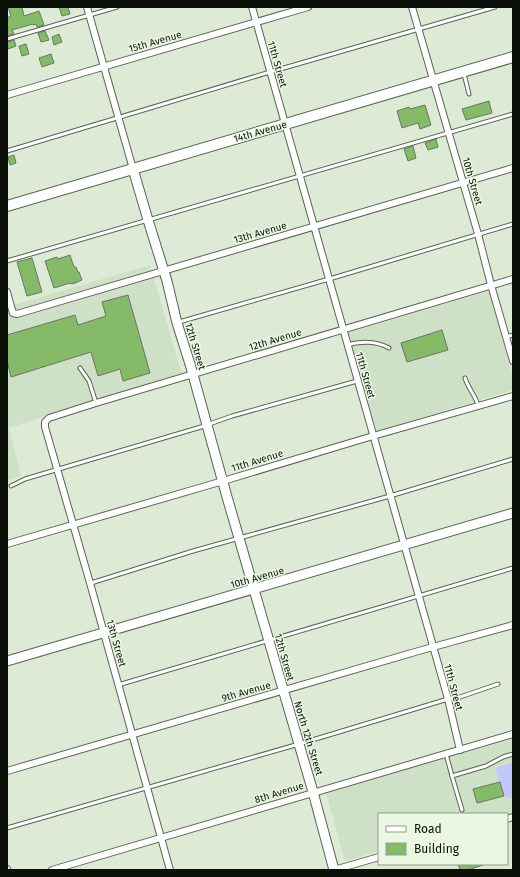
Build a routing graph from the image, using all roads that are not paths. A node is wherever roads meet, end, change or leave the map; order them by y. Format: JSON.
{"nodes":[{"id":1,"x":87,"y":7,"type":"edge"},
{"id":2,"x":117,"y":7,"type":"edge"},
{"id":3,"x":252,"y":7,"type":"edge"},
{"id":4,"x":308,"y":7,"type":"edge"},
{"id":5,"x":412,"y":7,"type":"edge"},
{"id":6,"x":495,"y":7,"type":"edge"},
{"id":7,"x":89,"y":15,"type":"junction"},
{"id":8,"x":256,"y":22,"type":"junction"},
{"id":9,"x":419,"y":30,"type":"junction"},
{"id":10,"x":7,"y":39,"type":"edge"},
{"id":11,"x":513,"y":56,"type":"edge"},
{"id":12,"x":104,"y":66,"type":"junction"},
{"id":13,"x":463,"y":71,"type":"junction"},
{"id":14,"x":270,"y":72,"type":"junction"},
{"id":15,"x":433,"y":80,"type":"junction"},
{"id":16,"x":469,"y":94,"type":"dead end"},
{"id":17,"x":7,"y":95,"type":"edge"},
{"id":18,"x":513,"y":114,"type":"edge"},
{"id":19,"x":118,"y":118,"type":"junction"},
{"id":20,"x":285,"y":124,"type":"junction"},
{"id":21,"x":449,"y":133,"type":"junction"},
{"id":22,"x":7,"y":151,"type":"edge"},
{"id":23,"x":513,"y":168,"type":"edge"},
{"id":24,"x":133,"y":169,"type":"junction"},
{"id":25,"x":299,"y":176,"type":"junction"},
{"id":26,"x":463,"y":183,"type":"junction"},
{"id":27,"x":7,"y":206,"type":"edge"},
{"id":28,"x":148,"y":220,"type":"junction"},
{"id":29,"x":513,"y":224,"type":"edge"},
{"id":30,"x":314,"y":227,"type":"junction"},
{"id":31,"x":478,"y":234,"type":"junction"},
{"id":32,"x":7,"y":261,"type":"edge"},
{"id":33,"x":163,"y":271,"type":"junction"},
{"id":34,"x":328,"y":278,"type":"junction"},
{"id":35,"x":513,"y":279,"type":"edge"},
{"id":36,"x":491,"y":285,"type":"junction"},
{"id":37,"x":7,"y":292,"type":"edge"},
{"id":38,"x":177,"y":323,"type":"junction"},
{"id":39,"x":343,"y":329,"type":"junction"},
{"id":40,"x":513,"y":335,"type":"edge"},
{"id":41,"x":506,"y":337,"type":"junction"},
{"id":42,"x":347,"y":345,"type":"junction"},
{"id":43,"x":389,"y":348,"type":"dead end"},
{"id":44,"x":513,"y":361,"type":"edge"},
{"id":45,"x":80,"y":368,"type":"dead end"},
{"id":46,"x":193,"y":374,"type":"junction"},
{"id":47,"x":465,"y":378,"type":"dead end"},
{"id":48,"x":357,"y":381,"type":"junction"},
{"id":49,"x":513,"y":396,"type":"edge"},
{"id":50,"x":96,"y":403,"type":"junction"},
{"id":51,"x":478,"y":406,"type":"junction"},
{"id":52,"x":45,"y":422,"type":"joint"},
{"id":53,"x":207,"y":425,"type":"junction"},
{"id":54,"x":373,"y":436,"type":"junction"},
{"id":55,"x":513,"y":459,"type":"edge"},
{"id":56,"x":58,"y":470,"type":"junction"},
{"id":57,"x":223,"y":481,"type":"junction"},
{"id":58,"x":11,"y":486,"type":"dead end"},
{"id":59,"x":390,"y":496,"type":"junction"},
{"id":60,"x":513,"y":513,"type":"edge"},
{"id":61,"x":73,"y":525,"type":"junction"},
{"id":62,"x":239,"y":538,"type":"junction"},
{"id":63,"x":7,"y":544,"type":"edge"},
{"id":64,"x":404,"y":545,"type":"junction"},
{"id":65,"x":513,"y":568,"type":"edge"},
{"id":66,"x":90,"y":583,"type":"junction"},
{"id":67,"x":254,"y":589,"type":"junction"},
{"id":68,"x":418,"y":596,"type":"junction"},
{"id":69,"x":513,"y":625,"type":"edge"},
{"id":70,"x":104,"y":633,"type":"junction"},
{"id":71,"x":268,"y":640,"type":"junction"},
{"id":72,"x":433,"y":647,"type":"junction"},
{"id":73,"x":7,"y":661,"type":"edge"},
{"id":74,"x":118,"y":684,"type":"junction"},
{"id":75,"x":498,"y":684,"type":"dead end"},
{"id":76,"x":283,"y":691,"type":"junction"},
{"id":77,"x":448,"y":699,"type":"junction"},
{"id":78,"x":513,"y":734,"type":"edge"},
{"id":79,"x":133,"y":735,"type":"junction"},
{"id":80,"x":299,"y":744,"type":"junction"},
{"id":81,"x":460,"y":750,"type":"junction"},
{"id":82,"x":446,"y":754,"type":"junction"},
{"id":83,"x":513,"y":754,"type":"edge"},
{"id":84,"x":7,"y":771,"type":"edge"},
{"id":85,"x":452,"y":776,"type":"junction"},
{"id":86,"x":147,"y":788,"type":"junction"},
{"id":87,"x":313,"y":792,"type":"junction"},
{"id":88,"x":462,"y":810,"type":"dead end"},
{"id":89,"x":7,"y":828,"type":"edge"},
{"id":90,"x":161,"y":838,"type":"junction"},
{"id":91,"x":378,"y":857,"type":"edge"},
{"id":92,"x":52,"y":870,"type":"edge"},
{"id":93,"x":170,"y":870,"type":"edge"},
{"id":94,"x":334,"y":870,"type":"edge"}],
"edges":[{"from":1,"to":7,"type":"street","name":"12th Street"},
{"from":2,"to":7,"type":"lane"},
{"from":3,"to":8,"type":"street","name":"11th Street"},
{"from":4,"to":8,"type":"street","name":"15th Avenue"},
{"from":5,"to":9,"type":"street","name":"10th Street"},
{"from":6,"to":9,"type":"lane"},
{"from":7,"to":10,"type":"lane"},
{"from":7,"to":12,"type":"street","name":"12th Street"},
{"from":8,"to":12,"type":"street","name":"15th Avenue"},
{"from":8,"to":14,"type":"street","name":"11th Street"},
{"from":9,"to":14,"type":"lane"},
{"from":9,"to":15,"type":"street","name":"10th Street"},
{"from":11,"to":13,"type":"main road","name":"14th Avenue"},
{"from":12,"to":17,"type":"street","name":"15th Avenue"},
{"from":12,"to":19,"type":"street","name":"12th Street"},
{"from":13,"to":15,"type":"main road","name":"14th Avenue"},
{"from":13,"to":16,"type":"lane"},
{"from":14,"to":19,"type":"lane"},
{"from":14,"to":20,"type":"street","name":"11th Street"},
{"from":15,"to":20,"type":"main road","name":"14th Avenue"},
{"from":15,"to":21,"type":"street","name":"10th Street"},
{"from":18,"to":21,"type":"lane"},
{"from":19,"to":22,"type":"lane"},
{"from":19,"to":24,"type":"street","name":"12th Street"},
{"from":20,"to":24,"type":"main road","name":"14th Avenue"},
{"from":20,"to":25,"type":"street","name":"11th Street"},
{"from":21,"to":25,"type":"lane"},
{"from":21,"to":26,"type":"street","name":"10th Street"},
{"from":23,"to":26,"type":"street","name":"13th Avenue"},
{"from":24,"to":27,"type":"main road","name":"14th Avenue"},
{"from":24,"to":28,"type":"street","name":"12th Street"},
{"from":25,"to":28,"type":"lane"},
{"from":25,"to":30,"type":"street","name":"11th Street"},
{"from":26,"to":30,"type":"street","name":"13th Avenue"},
{"from":26,"to":31,"type":"street","name":"10th Street"},
{"from":28,"to":32,"type":"lane"},
{"from":28,"to":33,"type":"street","name":"12th Street"},
{"from":29,"to":31,"type":"lane"},
{"from":30,"to":33,"type":"street","name":"13th Avenue"},
{"from":30,"to":34,"type":"street","name":"11th Street"},
{"from":31,"to":34,"type":"lane"},
{"from":31,"to":36,"type":"street","name":"10th Street"},
{"from":33,"to":37,"type":"street","name":"13th Avenue"},
{"from":33,"to":38,"type":"street","name":"12th Street"},
{"from":34,"to":38,"type":"lane"},
{"from":34,"to":39,"type":"street","name":"11th Street"},
{"from":35,"to":36,"type":"street","name":"12th Avenue"},
{"from":36,"to":39,"type":"street","name":"12th Avenue"},
{"from":36,"to":41,"type":"street","name":"10th Street"},
{"from":38,"to":46,"type":"street","name":"12th Street"},
{"from":39,"to":42,"type":"street","name":"11th Street"},
{"from":39,"to":46,"type":"street","name":"12th Avenue"},
{"from":40,"to":41,"type":"lane"},
{"from":41,"to":44,"type":"street","name":"10th Street"},
{"from":42,"to":43,"type":"lane"},
{"from":42,"to":48,"type":"street","name":"11th Street"},
{"from":45,"to":50,"type":"lane"},
{"from":46,"to":50,"type":"street","name":"12th Avenue"},
{"from":46,"to":53,"type":"street","name":"12th Street"},
{"from":47,"to":51,"type":"lane"},
{"from":48,"to":53,"type":"lane"},
{"from":48,"to":54,"type":"street","name":"11th Street"},
{"from":49,"to":51,"type":"street","name":"11th Avenue"},
{"from":50,"to":52,"type":"street","name":"12th Avenue"},
{"from":51,"to":54,"type":"street","name":"11th Avenue"},
{"from":52,"to":56,"type":"street","name":"13th Street"},
{"from":53,"to":56,"type":"lane"},
{"from":53,"to":57,"type":"street","name":"12th Street"},
{"from":54,"to":57,"type":"street","name":"11th Avenue"},
{"from":54,"to":59,"type":"street","name":"11th Street"},
{"from":55,"to":59,"type":"lane"},
{"from":56,"to":58,"type":"lane"},
{"from":56,"to":61,"type":"street","name":"13th Street"},
{"from":57,"to":61,"type":"street","name":"11th Avenue"},
{"from":57,"to":62,"type":"street","name":"12th Street"},
{"from":59,"to":62,"type":"lane"},
{"from":59,"to":64,"type":"street","name":"11th Street"},
{"from":60,"to":64,"type":"street","name":"10th Avenue"},
{"from":61,"to":63,"type":"street","name":"11th Avenue"},
{"from":61,"to":66,"type":"street","name":"13th Street"},
{"from":62,"to":66,"type":"lane"},
{"from":62,"to":67,"type":"street","name":"12th Street"},
{"from":64,"to":67,"type":"street","name":"10th Avenue"},
{"from":64,"to":68,"type":"street","name":"11th Street"},
{"from":65,"to":68,"type":"lane"},
{"from":66,"to":70,"type":"street","name":"13th Street"},
{"from":67,"to":70,"type":"street","name":"10th Avenue"},
{"from":67,"to":71,"type":"street","name":"12th Street"},
{"from":68,"to":71,"type":"lane"},
{"from":68,"to":72,"type":"street","name":"11th Street"},
{"from":69,"to":72,"type":"street","name":"9th Avenue"},
{"from":70,"to":73,"type":"street","name":"10th Avenue"},
{"from":70,"to":74,"type":"street","name":"13th Street"},
{"from":71,"to":74,"type":"lane"},
{"from":71,"to":76,"type":"street","name":"12th Street"},
{"from":72,"to":76,"type":"street","name":"9th Avenue"},
{"from":72,"to":77,"type":"street","name":"11th Street"},
{"from":74,"to":79,"type":"street","name":"13th Street"},
{"from":75,"to":77,"type":"lane"},
{"from":76,"to":79,"type":"street","name":"9th Avenue"},
{"from":76,"to":80,"type":"street","name":"North 12th Street"},
{"from":77,"to":80,"type":"lane"},
{"from":77,"to":81,"type":"street","name":"11th Street"},
{"from":78,"to":81,"type":"street","name":"8th Avenue"},
{"from":79,"to":84,"type":"street","name":"9th Avenue"},
{"from":79,"to":86,"type":"street","name":"13th Street"},
{"from":80,"to":86,"type":"lane"},
{"from":80,"to":87,"type":"street","name":"North 12th Street"},
{"from":81,"to":82,"type":"street","name":"8th Avenue"},
{"from":82,"to":85,"type":"lane"},
{"from":82,"to":87,"type":"street","name":"8th Avenue"},
{"from":83,"to":85,"type":"lane"},
{"from":85,"to":88,"type":"lane"},
{"from":86,"to":89,"type":"lane"},
{"from":86,"to":90,"type":"street","name":"13th Street"},
{"from":87,"to":90,"type":"street","name":"8th Avenue"},
{"from":87,"to":94,"type":"street"},
{"from":90,"to":92,"type":"street","name":"8th Avenue"},
{"from":90,"to":93,"type":"street","name":"13th Street"},
{"from":91,"to":94,"type":"street"}]}
